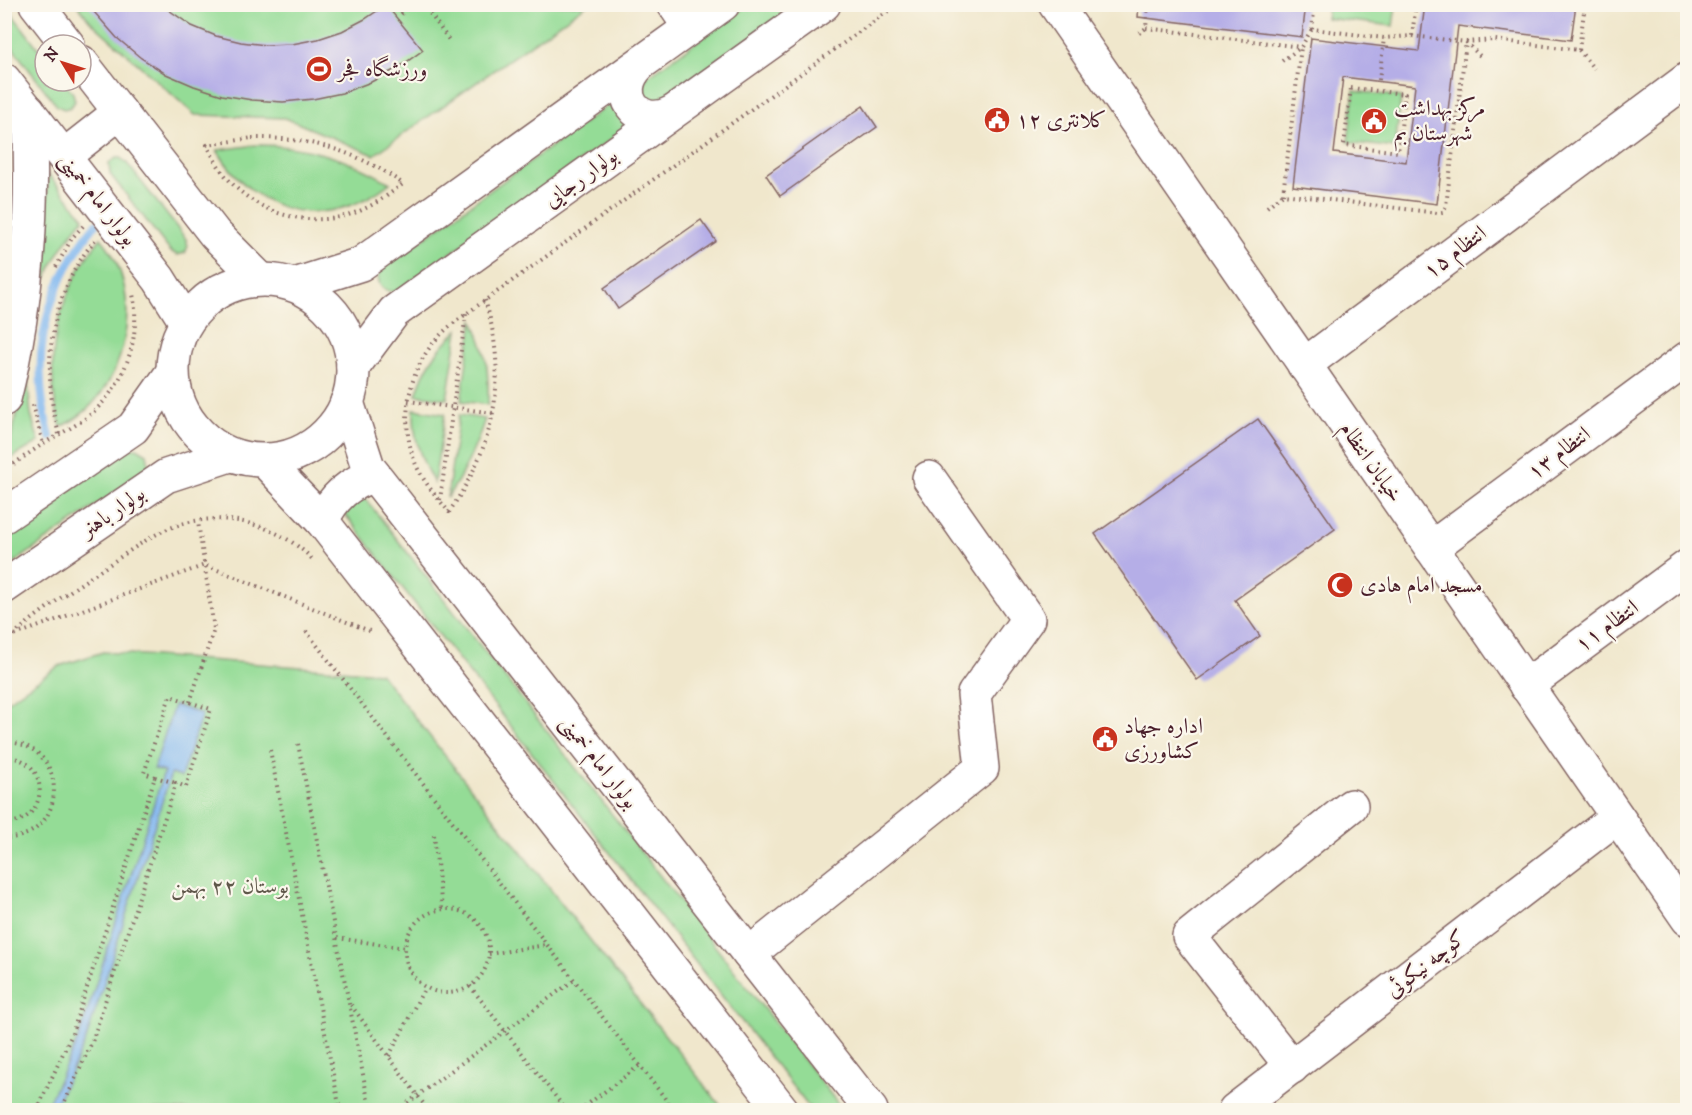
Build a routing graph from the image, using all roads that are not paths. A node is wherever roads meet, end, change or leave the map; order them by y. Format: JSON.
{"nodes":[{"id":1,"x":36,"y":4,"type":"edge"},
{"id":2,"x":723,"y":4,"type":"edge"},
{"id":3,"x":824,"y":4,"type":"edge"},
{"id":4,"x":1055,"y":4,"type":"edge"},
{"id":5,"x":682,"y":16,"type":"edge"},
{"id":6,"x":59,"y":33,"type":"edge"},
{"id":7,"x":638,"y":66,"type":"junction"},
{"id":8,"x":93,"y":77,"type":"edge"},
{"id":9,"x":1688,"y":79,"type":"edge"},
{"id":10,"x":4,"y":80,"type":"edge"},
{"id":11,"x":29,"y":111,"type":"junction"},
{"id":12,"x":120,"y":112,"type":"junction"},
{"id":13,"x":671,"y":113,"type":"junction"},
{"id":14,"x":64,"y":156,"type":"junction"},
{"id":15,"x":260,"y":279,"type":"junction"},
{"id":16,"x":295,"y":285,"type":"junction"},
{"id":17,"x":186,"y":322,"type":"junction"},
{"id":18,"x":1688,"y":358,"type":"edge"},
{"id":19,"x":1304,"y":365,"type":"junction"},
{"id":20,"x":353,"y":367,"type":"junction"},
{"id":21,"x":172,"y":373,"type":"junction"},
{"id":22,"x":4,"y":399,"type":"edge"},
{"id":23,"x":347,"y":402,"type":"junction"},
{"id":24,"x":230,"y":455,"type":"junction"},
{"id":25,"x":265,"y":461,"type":"junction"},
{"id":26,"x":374,"y":475,"type":"junction"},
{"id":27,"x":929,"y":478,"type":"dead end"},
{"id":28,"x":4,"y":516,"type":"edge"},
{"id":29,"x":322,"y":521,"type":"junction"},
{"id":30,"x":1431,"y":548,"type":"junction"},
{"id":31,"x":1688,"y":566,"type":"edge"},
{"id":32,"x":4,"y":587,"type":"edge"},
{"id":33,"x":1526,"y":686,"type":"junction"},
{"id":34,"x":1352,"y":806,"type":"dead end"},
{"id":35,"x":1617,"y":817,"type":"junction"},
{"id":36,"x":1683,"y":901,"type":"edge"},
{"id":37,"x":749,"y":954,"type":"junction"},
{"id":38,"x":1292,"y":1067,"type":"junction"},
{"id":39,"x":782,"y":1110,"type":"edge"},
{"id":40,"x":871,"y":1110,"type":"edge"},
{"id":41,"x":1235,"y":1110,"type":"edge"}],
"edges":[{"from":1,"to":6,"type":"main road"},
{"from":2,"to":5,"type":"main road"},
{"from":3,"to":13,"type":"main road","name":"بولوار رجایی"},
{"from":4,"to":19,"type":"main road","name":"خیابان انتظام"},
{"from":5,"to":7,"type":"main road"},
{"from":7,"to":13,"type":"main road"},
{"from":7,"to":16,"type":"main road"},
{"from":8,"to":12,"type":"main road"},
{"from":9,"to":19,"type":"main road","name":"انتظام ۱۵"},
{"from":10,"to":11,"type":"main road","name":"بولوار امام خمینی"},
{"from":11,"to":14,"type":"main road","name":"بولوار امام خمینی"},
{"from":11,"to":22,"type":"main road"},
{"from":12,"to":14,"type":"main road"},
{"from":12,"to":15,"type":"main road"},
{"from":13,"to":20,"type":"main road","name":"بولوار رجایی"},
{"from":14,"to":17,"type":"main road","name":"بولوار امام خمینی"},
{"from":15,"to":16,"type":"main road"},
{"from":15,"to":17,"type":"main road"},
{"from":16,"to":20,"type":"main road"},
{"from":17,"to":21,"type":"main road"},
{"from":18,"to":30,"type":"main road","name":"انتظام ۱۳"},
{"from":19,"to":30,"type":"main road","name":"خیابان انتظام"},
{"from":20,"to":23,"type":"main road"},
{"from":21,"to":24,"type":"main road"},
{"from":21,"to":28,"type":"main road"},
{"from":23,"to":25,"type":"main road"},
{"from":23,"to":26,"type":"main road","name":"بولوار امام خمینی"},
{"from":24,"to":25,"type":"main road"},
{"from":24,"to":32,"type":"main road","name":"بولوار باهنر"},
{"from":25,"to":29,"type":"main road"},
{"from":26,"to":29,"type":"main road"},
{"from":26,"to":37,"type":"main road","name":"بولوار امام خمینی"},
{"from":27,"to":37,"type":"main road"},
{"from":29,"to":39,"type":"main road"},
{"from":30,"to":33,"type":"main road","name":"خیابان انتظام"},
{"from":31,"to":33,"type":"main road","name":"انتظام ۱۱"},
{"from":33,"to":35,"type":"main road","name":"خیابان انتظام"},
{"from":34,"to":38,"type":"main road"},
{"from":35,"to":36,"type":"main road","name":"خیابان انتظام"},
{"from":35,"to":38,"type":"main road","name":"کوچه نیکوئی"},
{"from":37,"to":40,"type":"main road","name":"بولوار امام خمینی"},
{"from":38,"to":41,"type":"main road","name":"کوچه نیکوئی"}]}
